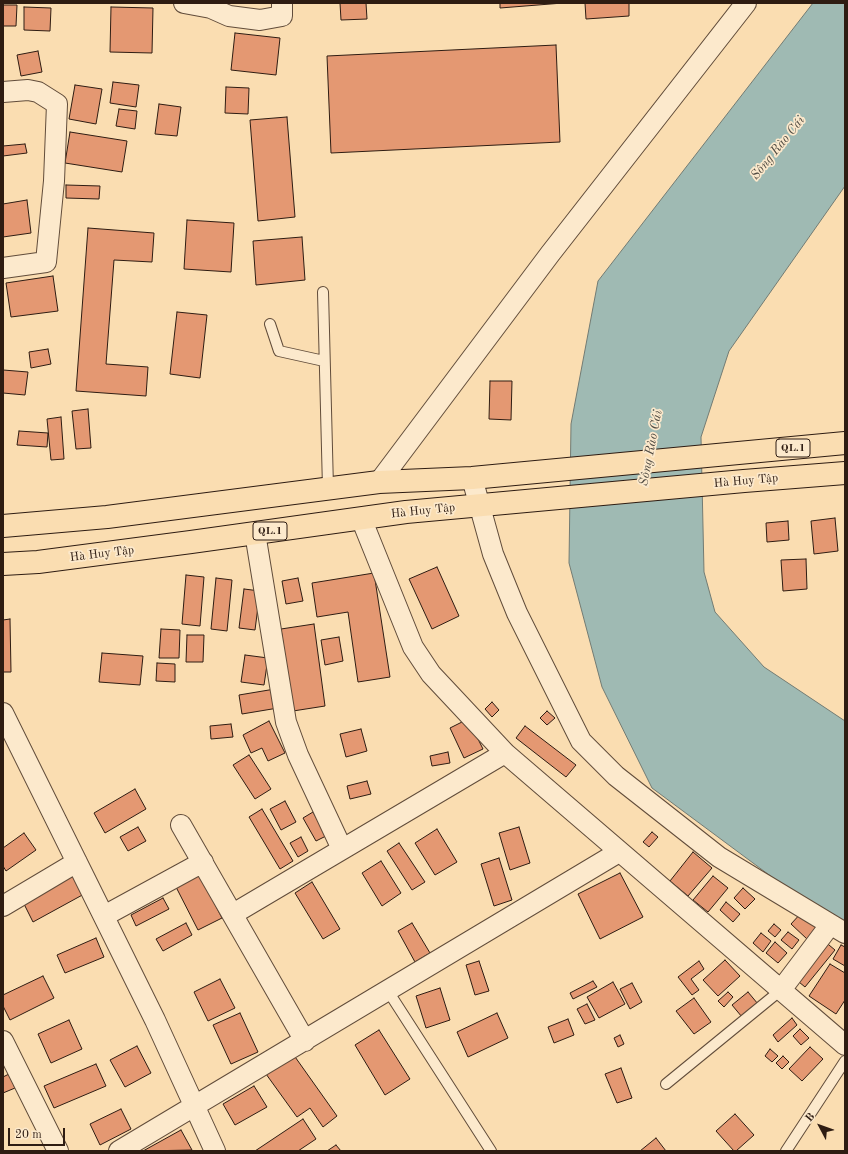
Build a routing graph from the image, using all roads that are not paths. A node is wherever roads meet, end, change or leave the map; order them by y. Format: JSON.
{"nodes":[{"id":1,"x":184,"y":3,"type":"edge"},
{"id":2,"x":282,"y":3,"type":"edge"},
{"id":3,"x":746,"y":3,"type":"edge"},
{"id":4,"x":3,"y":92,"type":"edge"},
{"id":5,"x":3,"y":268,"type":"edge"},
{"id":6,"x":323,"y":292,"type":"dead end"},
{"id":7,"x":270,"y":324,"type":"dead end"},
{"id":8,"x":324,"y":360,"type":"junction"},
{"id":9,"x":845,"y":443,"type":"edge"},
{"id":10,"x":845,"y":473,"type":"edge"},
{"id":11,"x":472,"y":478,"type":"junction"},
{"id":12,"x":379,"y":482,"type":"junction"},
{"id":13,"x":328,"y":488,"type":"junction"},
{"id":14,"x":480,"y":506,"type":"junction"},
{"id":15,"x":361,"y":518,"type":"junction"},
{"id":16,"x":3,"y":526,"type":"edge"},
{"id":17,"x":255,"y":533,"type":"junction"},
{"id":18,"x":3,"y":564,"type":"edge"},
{"id":19,"x":3,"y":712,"type":"edge"},
{"id":20,"x":505,"y":752,"type":"junction"},
{"id":21,"x":181,"y":825,"type":"dead end"},
{"id":22,"x":342,"y":849,"type":"junction"},
{"id":23,"x":619,"y":852,"type":"junction"},
{"id":24,"x":77,"y":862,"type":"junction"},
{"id":25,"x":203,"y":862,"type":"junction"},
{"id":26,"x":3,"y":906,"type":"edge"},
{"id":27,"x":233,"y":914,"type":"junction"},
{"id":28,"x":104,"y":916,"type":"junction"},
{"id":29,"x":838,"y":929,"type":"edge"},
{"id":30,"x":781,"y":990,"type":"junction"},
{"id":31,"x":388,"y":991,"type":"junction"},
{"id":32,"x":3,"y":1041,"type":"edge"},
{"id":33,"x":305,"y":1041,"type":"junction"},
{"id":34,"x":845,"y":1045,"type":"edge"},
{"id":35,"x":845,"y":1061,"type":"edge"},
{"id":36,"x":666,"y":1084,"type":"dead end"},
{"id":37,"x":194,"y":1107,"type":"junction"},
{"id":38,"x":58,"y":1151,"type":"edge"},
{"id":39,"x":119,"y":1151,"type":"edge"},
{"id":40,"x":215,"y":1151,"type":"edge"},
{"id":41,"x":491,"y":1151,"type":"edge"},
{"id":42,"x":786,"y":1151,"type":"edge"}],
"edges":[{"from":1,"to":2,"type":"street"},
{"from":3,"to":12,"type":"street"},
{"from":4,"to":5,"type":"street"},
{"from":6,"to":8,"type":"lane"},
{"from":7,"to":8,"type":"lane"},
{"from":8,"to":13,"type":"lane"},
{"from":9,"to":11,"type":"main road","number":"QL.1"},
{"from":10,"to":14,"type":"main road","name":"Hà Huy Tập","number":"QL.1"},
{"from":11,"to":12,"type":"main road","number":"QL.1"},
{"from":11,"to":14,"type":"street"},
{"from":12,"to":13,"type":"main road","number":"QL.1"},
{"from":13,"to":16,"type":"main road","number":"QL.1"},
{"from":14,"to":15,"type":"main road","name":"Hà Huy Tập","number":"QL.1"},
{"from":14,"to":29,"type":"street"},
{"from":15,"to":17,"type":"main road","name":"Hà Huy Tập","number":"QL.1"},
{"from":15,"to":20,"type":"street"},
{"from":17,"to":18,"type":"main road","name":"Hà Huy Tập","number":"QL.1"},
{"from":17,"to":22,"type":"street"},
{"from":19,"to":24,"type":"street"},
{"from":20,"to":22,"type":"street"},
{"from":20,"to":23,"type":"street"},
{"from":21,"to":25,"type":"street"},
{"from":22,"to":27,"type":"street"},
{"from":23,"to":30,"type":"street"},
{"from":23,"to":31,"type":"street"},
{"from":24,"to":26,"type":"street"},
{"from":24,"to":28,"type":"street"},
{"from":25,"to":27,"type":"street"},
{"from":25,"to":28,"type":"street"},
{"from":27,"to":33,"type":"street"},
{"from":28,"to":37,"type":"street"},
{"from":29,"to":30,"type":"street"},
{"from":30,"to":34,"type":"street"},
{"from":30,"to":36,"type":"lane"},
{"from":31,"to":33,"type":"street"},
{"from":31,"to":41,"type":"lane"},
{"from":32,"to":38,"type":"street"},
{"from":33,"to":37,"type":"street"},
{"from":35,"to":42,"type":"lane"},
{"from":37,"to":39,"type":"street"},
{"from":37,"to":40,"type":"street"}]}
